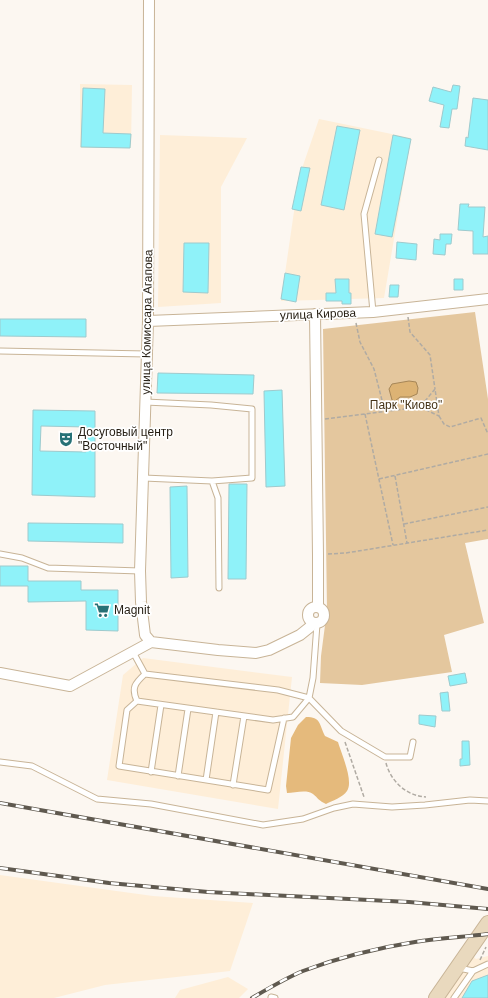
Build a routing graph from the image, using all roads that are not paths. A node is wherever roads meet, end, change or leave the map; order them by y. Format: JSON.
{"nodes":[{"id":1,"x":149,"y":0,"type":"edge"},
{"id":2,"x":378,"y":160,"type":"dead end"},
{"id":3,"x":488,"y":299,"type":"edge"},
{"id":4,"x":373,"y":312,"type":"junction"},
{"id":5,"x":315,"y":314,"type":"junction"},
{"id":6,"x":148,"y":321,"type":"junction"},
{"id":7,"x":0,"y":351,"type":"edge"},
{"id":8,"x":146,"y":354,"type":"junction"},
{"id":9,"x":145,"y":402,"type":"junction"},
{"id":10,"x":144,"y":478,"type":"junction"},
{"id":11,"x":212,"y":481,"type":"junction"},
{"id":12,"x":0,"y":554,"type":"edge"},
{"id":13,"x":140,"y":571,"type":"junction"},
{"id":14,"x":219,"y":588,"type":"dead end"},
{"id":15,"x":315,"y":623,"type":"junction"},
{"id":16,"x":151,"y":642,"type":"junction"},
{"id":17,"x":133,"y":652,"type":"junction"},
{"id":18,"x":0,"y":673,"type":"edge"},
{"id":19,"x":145,"y":674,"type":"junction"},
{"id":20,"x":309,"y":698,"type":"junction"},
{"id":21,"x":136,"y":701,"type":"junction"},
{"id":22,"x":161,"y":705,"type":"junction"},
{"id":23,"x":188,"y":709,"type":"junction"},
{"id":24,"x":216,"y":712,"type":"junction"},
{"id":25,"x":244,"y":716,"type":"junction"},
{"id":26,"x":284,"y":718,"type":"junction"},
{"id":27,"x":413,"y":742,"type":"dead end"},
{"id":28,"x":0,"y":762,"type":"edge"},
{"id":29,"x":151,"y":772,"type":"junction"},
{"id":30,"x":178,"y":776,"type":"junction"},
{"id":31,"x":206,"y":780,"type":"junction"},
{"id":32,"x":233,"y":784,"type":"junction"},
{"id":33,"x":488,"y":801,"type":"edge"},
{"id":34,"x":488,"y":923,"type":"edge"},
{"id":35,"x":488,"y":964,"type":"edge"},
{"id":36,"x":458,"y":968,"type":"junction"},
{"id":37,"x":473,"y":971,"type":"junction"},
{"id":38,"x":436,"y":998,"type":"edge"},
{"id":39,"x":454,"y":998,"type":"edge"}],
"edges":[{"from":1,"to":6,"type":"street","name":"улица Комиссара Агапова"},
{"from":2,"to":4,"type":"lane"},
{"from":3,"to":4,"type":"street","name":"улица Кирова"},
{"from":4,"to":5,"type":"street","name":"улица Кирова"},
{"from":5,"to":6,"type":"street","name":"улица Кирова"},
{"from":5,"to":15,"type":"street"},
{"from":6,"to":8,"type":"street","name":"улица Комиссара Агапова"},
{"from":7,"to":8,"type":"lane"},
{"from":8,"to":9,"type":"street","name":"улица Комиссара Агапова"},
{"from":9,"to":10,"type":"street","name":"улица Комиссара Агапова"},
{"from":9,"to":11,"type":"lane"},
{"from":10,"to":11,"type":"lane"},
{"from":10,"to":13,"type":"street","name":"улица Комиссара Агапова"},
{"from":11,"to":14,"type":"lane"},
{"from":12,"to":13,"type":"lane"},
{"from":13,"to":16,"type":"street","name":"улица Комиссара Агапова"},
{"from":15,"to":16,"type":"street"},
{"from":15,"to":20,"type":"lane"},
{"from":16,"to":17,"type":"street"},
{"from":17,"to":18,"type":"street"},
{"from":17,"to":19,"type":"lane"},
{"from":19,"to":20,"type":"lane"},
{"from":19,"to":21,"type":"lane"},
{"from":20,"to":26,"type":"lane"},
{"from":20,"to":27,"type":"lane"},
{"from":21,"to":22,"type":"lane"},
{"from":21,"to":29,"type":"lane"},
{"from":22,"to":23,"type":"lane"},
{"from":22,"to":29,"type":"lane"},
{"from":23,"to":24,"type":"lane"},
{"from":23,"to":30,"type":"lane"},
{"from":24,"to":25,"type":"lane"},
{"from":24,"to":31,"type":"lane"},
{"from":25,"to":26,"type":"lane"},
{"from":25,"to":32,"type":"lane"},
{"from":26,"to":32,"type":"lane"},
{"from":28,"to":33,"type":"lane"},
{"from":29,"to":30,"type":"lane"},
{"from":30,"to":31,"type":"lane"},
{"from":31,"to":32,"type":"lane"},
{"from":34,"to":36,"type":"main road"},
{"from":35,"to":37,"type":"lane"},
{"from":36,"to":37,"type":"lane"},
{"from":36,"to":38,"type":"main road"},
{"from":37,"to":39,"type":"lane"}]}
